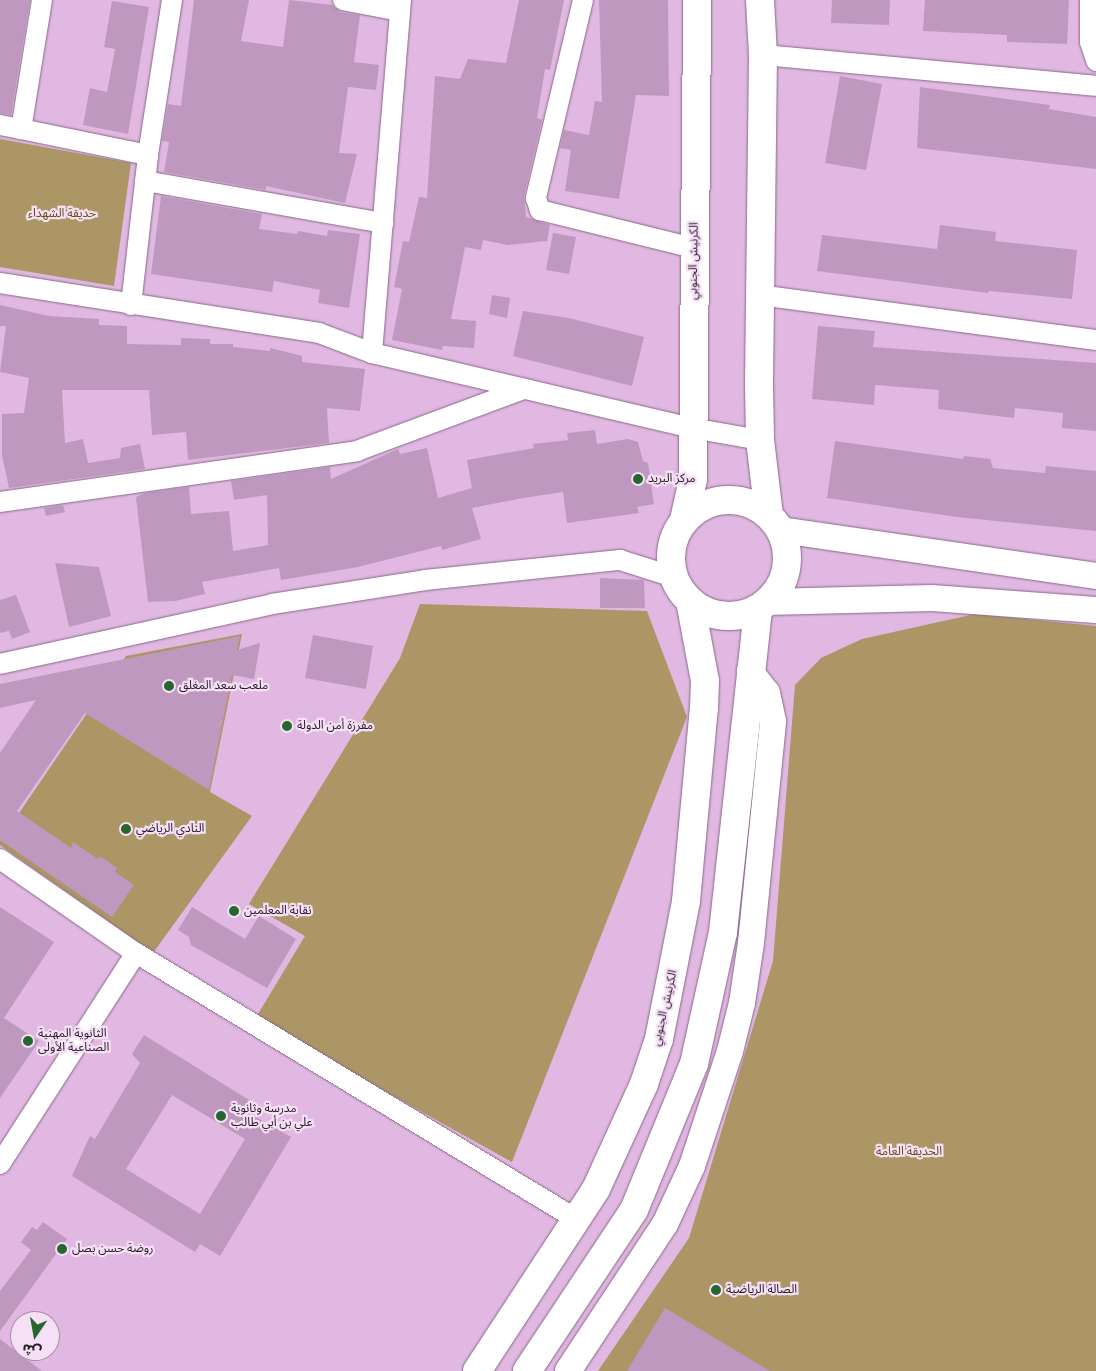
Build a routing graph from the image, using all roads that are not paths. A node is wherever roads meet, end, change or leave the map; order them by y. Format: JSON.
{"nodes":[{"id":1,"x":42,"y":0,"type":"edge"},
{"id":2,"x":172,"y":0,"type":"edge"},
{"id":3,"x":343,"y":0,"type":"edge"},
{"id":4,"x":583,"y":0,"type":"edge"},
{"id":5,"x":698,"y":0,"type":"edge"},
{"id":6,"x":760,"y":0,"type":"edge"},
{"id":7,"x":1090,"y":0,"type":"edge"},
{"id":8,"x":401,"y":6,"type":"edge"},
{"id":9,"x":763,"y":55,"type":"junction"},
{"id":10,"x":1096,"y":61,"type":"edge"},
{"id":11,"x":1096,"y":86,"type":"edge"},
{"id":12,"x":0,"y":125,"type":"edge"},
{"id":13,"x":21,"y":129,"type":"junction"},
{"id":14,"x":148,"y":155,"type":"junction"},
{"id":15,"x":145,"y":182,"type":"junction"},
{"id":16,"x":382,"y":223,"type":"junction"},
{"id":17,"x":694,"y":248,"type":"junction"},
{"id":18,"x":0,"y":283,"type":"edge"},
{"id":19,"x":759,"y":295,"type":"junction"},
{"id":20,"x":131,"y":305,"type":"junction"},
{"id":21,"x":1096,"y":340,"type":"edge"},
{"id":22,"x":372,"y":354,"type":"junction"},
{"id":23,"x":524,"y":389,"type":"junction"},
{"id":24,"x":692,"y":428,"type":"junction"},
{"id":25,"x":760,"y":440,"type":"junction"},
{"id":26,"x":0,"y":502,"type":"edge"},
{"id":27,"x":684,"y":520,"type":"junction"},
{"id":28,"x":775,"y":522,"type":"junction"},
{"id":29,"x":1096,"y":576,"type":"edge"},
{"id":30,"x":674,"y":577,"type":"junction"},
{"id":31,"x":690,"y":601,"type":"junction"},
{"id":32,"x":763,"y":606,"type":"junction"},
{"id":33,"x":1096,"y":610,"type":"edge"},
{"id":34,"x":0,"y":664,"type":"edge"},
{"id":35,"x":750,"y":671,"type":"junction"},
{"id":36,"x":0,"y":859,"type":"edge"},
{"id":37,"x":136,"y":953,"type":"junction"},
{"id":38,"x":0,"y":1164,"type":"edge"},
{"id":39,"x":576,"y":1219,"type":"junction"},
{"id":40,"x":477,"y":1371,"type":"edge"},
{"id":41,"x":527,"y":1371,"type":"edge"},
{"id":42,"x":568,"y":1371,"type":"edge"}],
"edges":[{"from":1,"to":13,"type":"street"},
{"from":2,"to":14,"type":"street"},
{"from":3,"to":8,"type":"street"},
{"from":4,"to":17,"type":"street"},
{"from":5,"to":17,"type":"main road","name":"الكرنيش الجنوبي"},
{"from":6,"to":9,"type":"main road"},
{"from":7,"to":10,"type":"street"},
{"from":8,"to":16,"type":"street"},
{"from":9,"to":11,"type":"street"},
{"from":9,"to":19,"type":"main road"},
{"from":12,"to":13,"type":"street"},
{"from":13,"to":14,"type":"street"},
{"from":14,"to":15,"type":"street"},
{"from":15,"to":16,"type":"street"},
{"from":15,"to":20,"type":"street"},
{"from":16,"to":22,"type":"street"},
{"from":17,"to":24,"type":"main road","name":"الكرنيش الجنوبي"},
{"from":18,"to":20,"type":"street"},
{"from":19,"to":21,"type":"street"},
{"from":19,"to":25,"type":"main road"},
{"from":20,"to":22,"type":"street"},
{"from":22,"to":23,"type":"street"},
{"from":23,"to":24,"type":"street"},
{"from":23,"to":26,"type":"street"},
{"from":24,"to":25,"type":"street"},
{"from":24,"to":27,"type":"main road","name":"الكرنيش الجنوبي"},
{"from":25,"to":28,"type":"main road"},
{"from":27,"to":28,"type":"main road"},
{"from":27,"to":30,"type":"main road"},
{"from":28,"to":29,"type":"street"},
{"from":28,"to":32,"type":"main road"},
{"from":30,"to":31,"type":"main road"},
{"from":30,"to":34,"type":"street"},
{"from":31,"to":32,"type":"main road"},
{"from":31,"to":39,"type":"main road","name":"الكرنيش الجنوبي"},
{"from":32,"to":33,"type":"street"},
{"from":32,"to":35,"type":"main road"},
{"from":35,"to":41,"type":"main road"},
{"from":35,"to":42,"type":"street"},
{"from":36,"to":37,"type":"street"},
{"from":37,"to":38,"type":"street"},
{"from":37,"to":39,"type":"street"},
{"from":39,"to":40,"type":"main road","name":"الكرنيش الجنوبي"}]}
